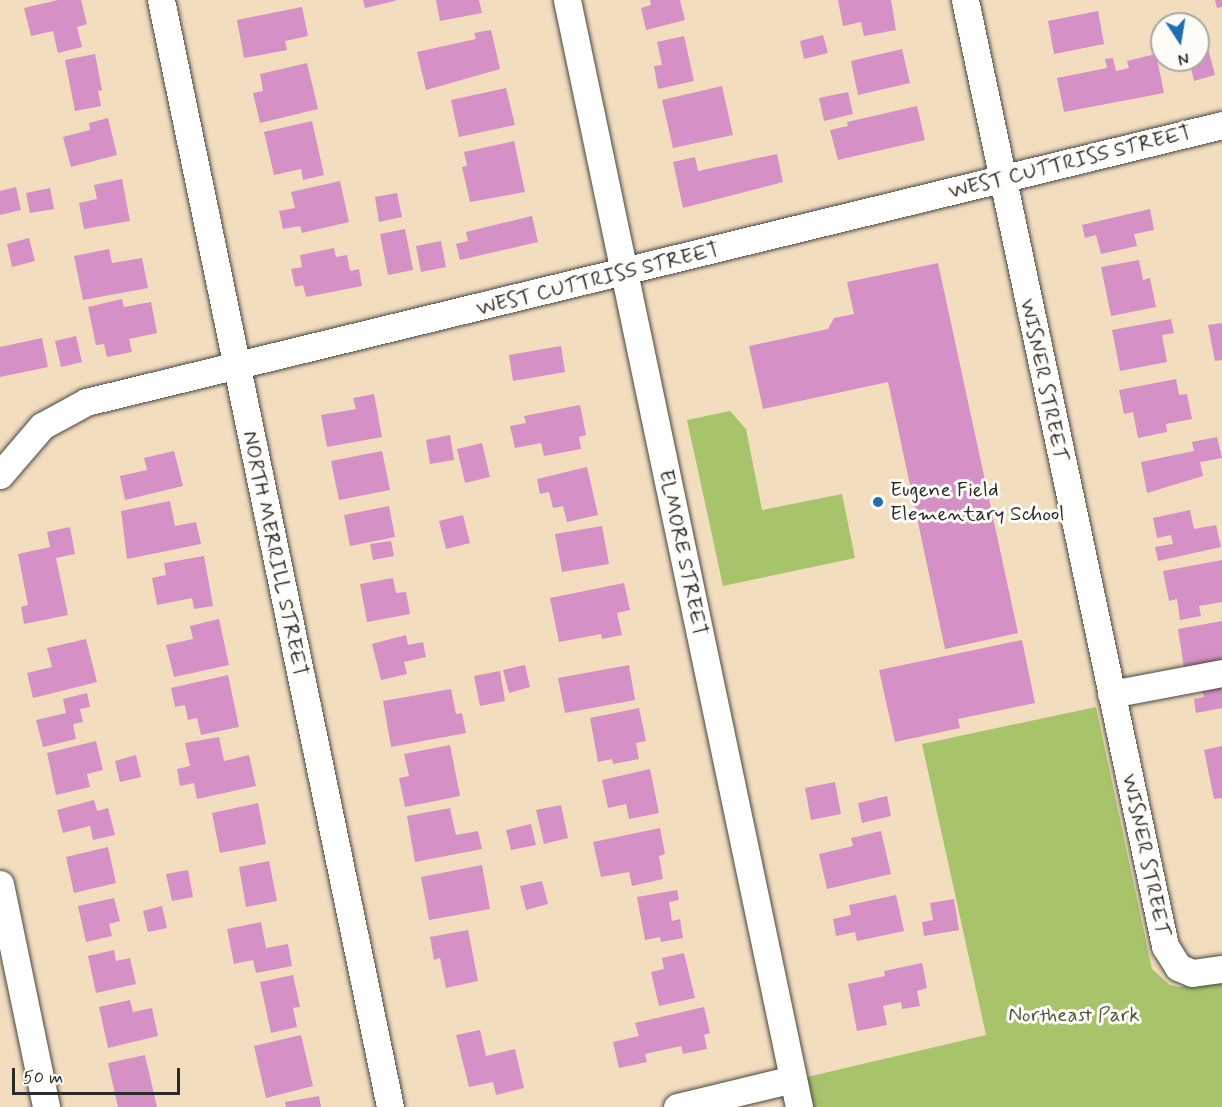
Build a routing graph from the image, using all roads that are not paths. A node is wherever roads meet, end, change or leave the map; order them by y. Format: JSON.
{"nodes":[{"id":1,"x":161,"y":0,"type":"edge"},
{"id":2,"x":567,"y":0,"type":"edge"},
{"id":3,"x":965,"y":0,"type":"edge"},
{"id":4,"x":1222,"y":125,"type":"edge"},
{"id":5,"x":1002,"y":178,"type":"junction"},
{"id":6,"x":624,"y":273,"type":"junction"},
{"id":7,"x":237,"y":367,"type":"junction"},
{"id":8,"x":0,"y":475,"type":"edge"},
{"id":9,"x":1222,"y":673,"type":"edge"},
{"id":10,"x":1112,"y":694,"type":"junction"},
{"id":11,"x":0,"y":884,"type":"edge"},
{"id":12,"x":4,"y":921,"type":"edge"},
{"id":13,"x":1222,"y":969,"type":"edge"},
{"id":14,"x":793,"y":1079,"type":"junction"},
{"id":15,"x":46,"y":1107,"type":"edge"},
{"id":16,"x":390,"y":1107,"type":"edge"},
{"id":17,"x":677,"y":1107,"type":"edge"},
{"id":18,"x":799,"y":1107,"type":"edge"}],
"edges":[{"from":1,"to":7,"type":"street","name":"NORTH MERRILL STREET"},
{"from":2,"to":6,"type":"street","name":"ELMORE STREET"},
{"from":3,"to":5,"type":"street","name":"WISNER STREET"},
{"from":4,"to":5,"type":"street","name":"WEST CUTTRISS STREET"},
{"from":5,"to":6,"type":"street","name":"WEST CUTTRISS STREET"},
{"from":5,"to":10,"type":"street","name":"WISNER STREET"},
{"from":6,"to":7,"type":"street","name":"WEST CUTTRISS STREET"},
{"from":6,"to":14,"type":"street","name":"ELMORE STREET"},
{"from":7,"to":8,"type":"street","name":"WEST CUTTRISS STREET"},
{"from":7,"to":16,"type":"street","name":"NORTH MERRILL STREET"},
{"from":9,"to":10,"type":"street"},
{"from":10,"to":13,"type":"street","name":"WISNER STREET"},
{"from":11,"to":12,"type":"street"},
{"from":12,"to":15,"type":"street"},
{"from":14,"to":17,"type":"street"},
{"from":14,"to":18,"type":"street","name":"ELMORE STREET"}]}
